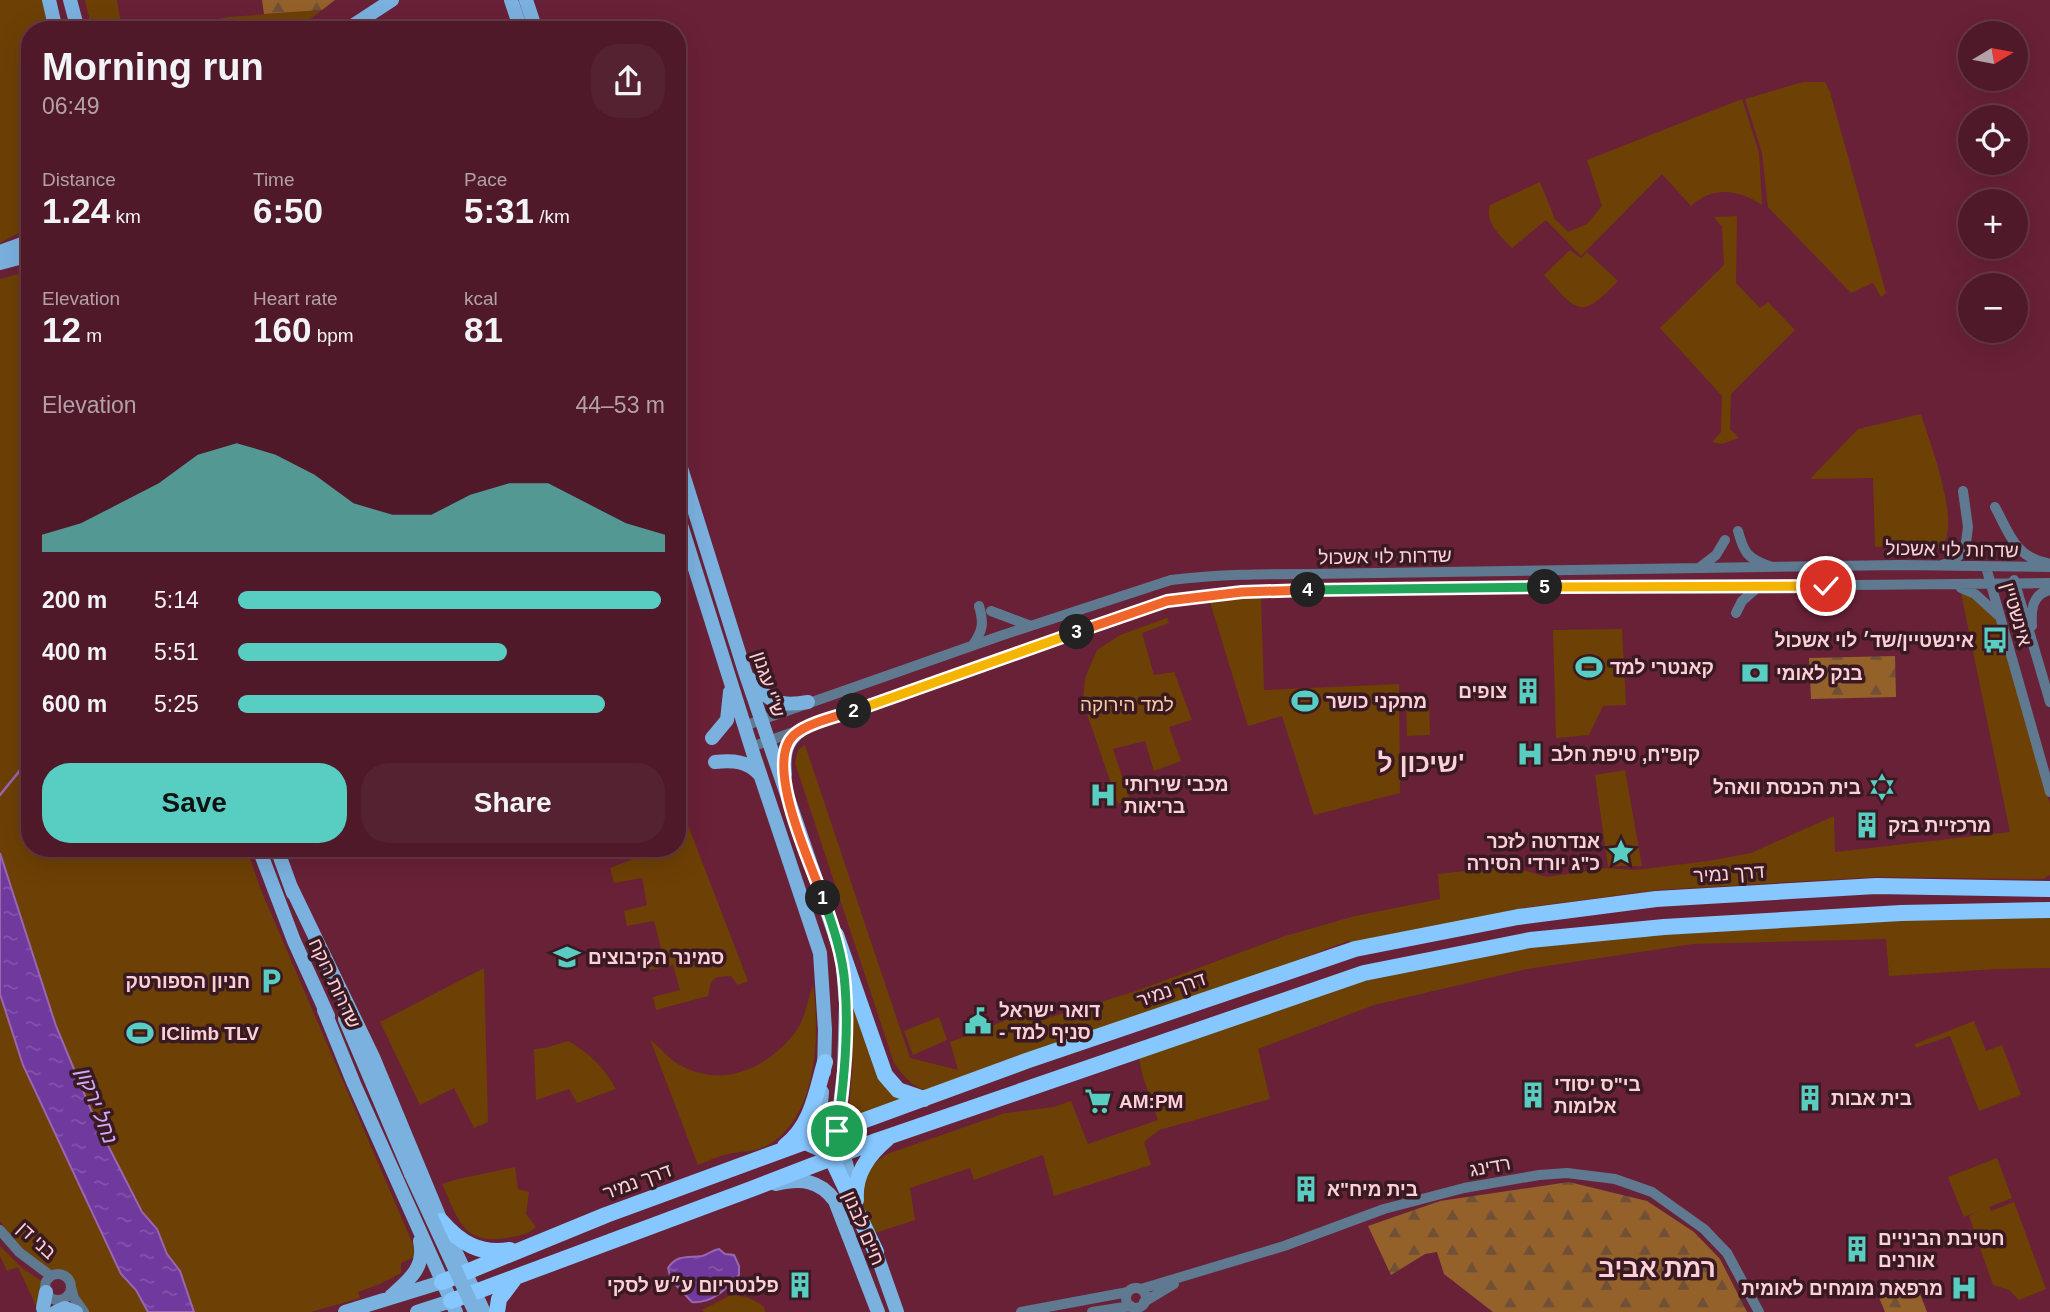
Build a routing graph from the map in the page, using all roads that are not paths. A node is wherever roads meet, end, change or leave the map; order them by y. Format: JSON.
{"nodes":[{"id":1,"x":49,"y":0,"type":"edge"},
{"id":2,"x":70,"y":0,"type":"edge"},
{"id":3,"x":392,"y":0,"type":"edge"},
{"id":4,"x":513,"y":0,"type":"edge"},
{"id":5,"x":526,"y":0,"type":"edge"},
{"id":6,"x":54,"y":21,"type":"edge"},
{"id":7,"x":76,"y":21,"type":"edge"},
{"id":8,"x":360,"y":21,"type":"edge"},
{"id":9,"x":519,"y":21,"type":"edge"},
{"id":10,"x":533,"y":21,"type":"edge"},
{"id":11,"x":21,"y":244,"type":"edge"},
{"id":12,"x":0,"y":252,"type":"edge"},
{"id":13,"x":21,"y":257,"type":"edge"},
{"id":14,"x":0,"y":263,"type":"edge"},
{"id":15,"x":686,"y":484,"type":"edge"},
{"id":16,"x":1963,"y":491,"type":"dead end"},
{"id":17,"x":1995,"y":507,"type":"dead end"},
{"id":18,"x":1738,"y":531,"type":"dead end"},
{"id":19,"x":686,"y":540,"type":"edge"},
{"id":20,"x":1725,"y":540,"type":"dead end"},
{"id":21,"x":2050,"y":565,"type":"edge"},
{"id":22,"x":1936,"y":567,"type":"junction"},
{"id":23,"x":1986,"y":567,"type":"junction"},
{"id":24,"x":1699,"y":568,"type":"junction"},
{"id":25,"x":1775,"y":568,"type":"junction"},
{"id":26,"x":2011,"y":568,"type":"junction"},
{"id":27,"x":2050,"y":583,"type":"edge"},
{"id":28,"x":1991,"y":584,"type":"junction"},
{"id":29,"x":2015,"y":584,"type":"junction"},
{"id":30,"x":1944,"y":585,"type":"junction"},
{"id":31,"x":1758,"y":587,"type":"junction"},
{"id":32,"x":2050,"y":590,"type":"edge"},
{"id":33,"x":979,"y":606,"type":"dead end"},
{"id":34,"x":991,"y":611,"type":"dead end"},
{"id":35,"x":1736,"y":613,"type":"dead end"},
{"id":36,"x":2001,"y":620,"type":"junction"},
{"id":37,"x":1031,"y":626,"type":"junction"},
{"id":38,"x":973,"y":645,"type":"junction"},
{"id":39,"x":2036,"y":653,"type":"junction"},
{"id":40,"x":745,"y":672,"type":"junction"},
{"id":41,"x":731,"y":681,"type":"junction"},
{"id":42,"x":808,"y":702,"type":"junction"},
{"id":43,"x":2050,"y":702,"type":"edge"},
{"id":44,"x":761,"y":719,"type":"junction"},
{"id":45,"x":744,"y":726,"type":"junction"},
{"id":46,"x":801,"y":730,"type":"junction"},
{"id":47,"x":712,"y":738,"type":"dead end"},
{"id":48,"x":768,"y":742,"type":"junction"},
{"id":49,"x":751,"y":747,"type":"junction"},
{"id":50,"x":715,"y":762,"type":"dead end"},
{"id":51,"x":762,"y":779,"type":"junction"},
{"id":52,"x":2050,"y":792,"type":"edge"},
{"id":53,"x":787,"y":796,"type":"junction"},
{"id":54,"x":262,"y":857,"type":"edge"},
{"id":55,"x":280,"y":857,"type":"edge"},
{"id":56,"x":291,"y":887,"type":"junction"},
{"id":57,"x":2050,"y":889,"type":"edge"},
{"id":58,"x":2045,"y":912,"type":"edge"},
{"id":59,"x":836,"y":935,"type":"junction"},
{"id":60,"x":324,"y":1010,"type":"junction"},
{"id":61,"x":825,"y":1062,"type":"junction"},
{"id":62,"x":924,"y":1099,"type":"junction"},
{"id":63,"x":390,"y":1127,"type":"junction"},
{"id":64,"x":837,"y":1131,"type":"junction"},
{"id":65,"x":895,"y":1135,"type":"junction"},
{"id":66,"x":876,"y":1141,"type":"junction"},
{"id":67,"x":805,"y":1142,"type":"junction"},
{"id":68,"x":778,"y":1152,"type":"junction"},
{"id":69,"x":837,"y":1155,"type":"junction"},
{"id":70,"x":754,"y":1188,"type":"junction"},
{"id":71,"x":856,"y":1200,"type":"junction"},
{"id":72,"x":441,"y":1221,"type":"junction"},
{"id":73,"x":417,"y":1229,"type":"junction"},
{"id":74,"x":0,"y":1230,"type":"edge"},
{"id":75,"x":0,"y":1242,"type":"edge"},
{"id":76,"x":526,"y":1248,"type":"junction"},
{"id":77,"x":876,"y":1252,"type":"junction"},
{"id":78,"x":465,"y":1274,"type":"junction"},
{"id":79,"x":518,"y":1275,"type":"junction"},
{"id":80,"x":886,"y":1275,"type":"junction"},
{"id":81,"x":1182,"y":1278,"type":"junction"},
{"id":82,"x":442,"y":1282,"type":"junction"},
{"id":83,"x":71,"y":1287,"type":"junction"},
{"id":84,"x":1141,"y":1289,"type":"junction"},
{"id":85,"x":474,"y":1292,"type":"junction"},
{"id":86,"x":1128,"y":1292,"type":"junction"},
{"id":87,"x":51,"y":1298,"type":"edge"},
{"id":88,"x":387,"y":1300,"type":"junction"},
{"id":89,"x":454,"y":1306,"type":"edge"},
{"id":90,"x":1139,"y":1307,"type":"edge"},
{"id":91,"x":77,"y":1312,"type":"edge"},
{"id":92,"x":84,"y":1312,"type":"edge"},
{"id":93,"x":345,"y":1312,"type":"edge"},
{"id":94,"x":417,"y":1312,"type":"edge"},
{"id":95,"x":475,"y":1312,"type":"edge"},
{"id":96,"x":484,"y":1312,"type":"edge"},
{"id":97,"x":497,"y":1312,"type":"edge"},
{"id":98,"x":878,"y":1312,"type":"edge"},
{"id":99,"x":897,"y":1312,"type":"edge"},
{"id":100,"x":905,"y":1312,"type":"edge"},
{"id":101,"x":1021,"y":1312,"type":"edge"},
{"id":102,"x":1092,"y":1312,"type":"edge"},
{"id":103,"x":1759,"y":1312,"type":"edge"}],
"edges":[{"from":1,"to":6,"type":"main road"},
{"from":2,"to":7,"type":"main road"},
{"from":3,"to":8,"type":"main road"},
{"from":4,"to":9,"type":"main road"},
{"from":5,"to":10,"type":"main road"},
{"from":11,"to":12,"type":"main road"},
{"from":13,"to":14,"type":"main road"},
{"from":15,"to":40,"type":"main road","name":"ש''י עגנון"},
{"from":16,"to":22,"type":"street"},
{"from":17,"to":21,"type":"street"},
{"from":18,"to":25,"type":"street"},
{"from":19,"to":41,"type":"main road","name":"ש''י עגנון"},
{"from":20,"to":24,"type":"street"},
{"from":21,"to":26,"type":"street","name":"שדרות לוי אשכול"},
{"from":22,"to":23,"type":"street","name":"שדרות לוי אשכול"},
{"from":22,"to":25,"type":"street","name":"שדרות לוי אשכול"},
{"from":23,"to":26,"type":"street","name":"שדרות לוי אשכול"},
{"from":23,"to":28,"type":"street","name":"אינשטיין"},
{"from":24,"to":25,"type":"street","name":"שדרות לוי אשכול"},
{"from":24,"to":37,"type":"street","name":"שדרות לוי אשכול"},
{"from":26,"to":29,"type":"street","name":"אינשטיין"},
{"from":27,"to":29,"type":"street","name":"שדרות לוי אשכול"},
{"from":28,"to":29,"type":"street","name":"שדרות לוי אשכול"},
{"from":28,"to":30,"type":"street","name":"שדרות לוי אשכול"},
{"from":28,"to":36,"type":"street","name":"אינשטיין"},
{"from":29,"to":39,"type":"street","name":"אינשטיין"},
{"from":30,"to":31,"type":"street","name":"שדרות לוי אשכול"},
{"from":30,"to":36,"type":"street"},
{"from":31,"to":35,"type":"street"},
{"from":31,"to":46,"type":"street","name":"שדרות לוי אשכול"},
{"from":32,"to":39,"type":"street"},
{"from":33,"to":38,"type":"street"},
{"from":34,"to":37,"type":"street"},
{"from":36,"to":52,"type":"street","name":"אינשטיין"},
{"from":37,"to":38,"type":"street","name":"שדרות לוי אשכול"},
{"from":38,"to":42,"type":"street","name":"שדרות לוי אשכול"},
{"from":39,"to":43,"type":"street","name":"אינשטיין"},
{"from":40,"to":42,"type":"main road"},
{"from":40,"to":44,"type":"main road","name":"ש''י עגנון"},
{"from":41,"to":45,"type":"main road","name":"ש''י עגנון"},
{"from":41,"to":47,"type":"main road"},
{"from":42,"to":44,"type":"street","name":"שדרות לוי אשכול"},
{"from":44,"to":45,"type":"street","name":"שדרות לוי אשכול"},
{"from":44,"to":48,"type":"main road","name":"ש''י עגנון"},
{"from":45,"to":49,"type":"main road","name":"ש''י עגנון"},
{"from":46,"to":48,"type":"street","name":"שדרות לוי אשכול"},
{"from":46,"to":53,"type":"main road"},
{"from":48,"to":49,"type":"street","name":"שדרות לוי אשכול"},
{"from":48,"to":53,"type":"main road","name":"ש''י עגנון"},
{"from":49,"to":51,"type":"main road","name":"ש''י עגנון"},
{"from":50,"to":51,"type":"main road"},
{"from":51,"to":61,"type":"main road","name":"ש''י עגנון"},
{"from":53,"to":59,"type":"main road","name":"ש''י עגנון"},
{"from":54,"to":60,"type":"main road","name":"שדרות רוקח"},
{"from":55,"to":56,"type":"main road","name":"שדרות רוקח"},
{"from":56,"to":63,"type":"main road","name":"שדרות רוקח"},
{"from":56,"to":72,"type":"main road"},
{"from":57,"to":62,"type":"highway","name":"דרך נמיר"},
{"from":58,"to":65,"type":"highway"},
{"from":59,"to":62,"type":"highway"},
{"from":59,"to":64,"type":"main road","name":"ש''י עגנון"},
{"from":60,"to":63,"type":"main road","name":"שדרות רוקח"},
{"from":60,"to":73,"type":"main road"},
{"from":61,"to":64,"type":"main road","name":"ש''י עגנון"},
{"from":61,"to":68,"type":"highway"},
{"from":62,"to":64,"type":"highway","name":"דרך נמיר"},
{"from":63,"to":95,"type":"main road","name":"שדרות רוקח","bridge":true},
{"from":64,"to":66,"type":"highway"},
{"from":64,"to":67,"type":"highway","name":"דרך נמיר"},
{"from":64,"to":69,"type":"highway"},
{"from":65,"to":66,"type":"highway"},
{"from":65,"to":71,"type":"highway"},
{"from":66,"to":69,"type":"highway"},
{"from":67,"to":68,"type":"highway","name":"דרך נמיר"},
{"from":67,"to":69,"type":"highway"},
{"from":68,"to":76,"type":"highway","name":"דרך נמיר"},
{"from":69,"to":70,"type":"highway"},
{"from":69,"to":71,"type":"main road","name":"חיים לבנון"},
{"from":69,"to":77,"type":"highway"},
{"from":70,"to":79,"type":"highway"},
{"from":70,"to":98,"type":"main road","name":"חיים לבנון"},
{"from":71,"to":77,"type":"main road","name":"חיים לבנון"},
{"from":72,"to":76,"type":"highway"},
{"from":72,"to":78,"type":"main road"},
{"from":73,"to":82,"type":"main road"},
{"from":73,"to":88,"type":"main road"},
{"from":74,"to":87,"type":"street","name":"בני דן"},
{"from":75,"to":87,"type":"street","name":"בני דן"},
{"from":76,"to":78,"type":"highway","name":"דרך נמיר"},
{"from":77,"to":80,"type":"main road","name":"חיים לבנון"},
{"from":78,"to":82,"type":"highway","name":"דרך נמיר"},
{"from":78,"to":85,"type":"main road"},
{"from":79,"to":85,"type":"highway"},
{"from":79,"to":97,"type":"highway"},
{"from":80,"to":99,"type":"main road","name":"חיים לבנון"},
{"from":80,"to":100,"type":"main road"},
{"from":81,"to":84,"type":"street","name":"רדינג"},
{"from":81,"to":90,"type":"street","name":"רדינג"},
{"from":81,"to":103,"type":"street","name":"רדינג"},
{"from":82,"to":88,"type":"main road","name":"דרך נמיר"},
{"from":82,"to":89,"type":"main road"},
{"from":83,"to":87,"type":"street"},
{"from":83,"to":87,"type":"street"},
{"from":83,"to":92,"type":"street"},
{"from":84,"to":86,"type":"street"},
{"from":84,"to":90,"type":"street"},
{"from":85,"to":89,"type":"highway"},
{"from":85,"to":96,"type":"main road"},
{"from":86,"to":90,"type":"street"},
{"from":86,"to":101,"type":"street"},
{"from":87,"to":91,"type":"main road"},
{"from":88,"to":93,"type":"main road","name":"דרך נמיר"},
{"from":89,"to":94,"type":"main road"},
{"from":90,"to":102,"type":"street","name":"רדינג"}]}
